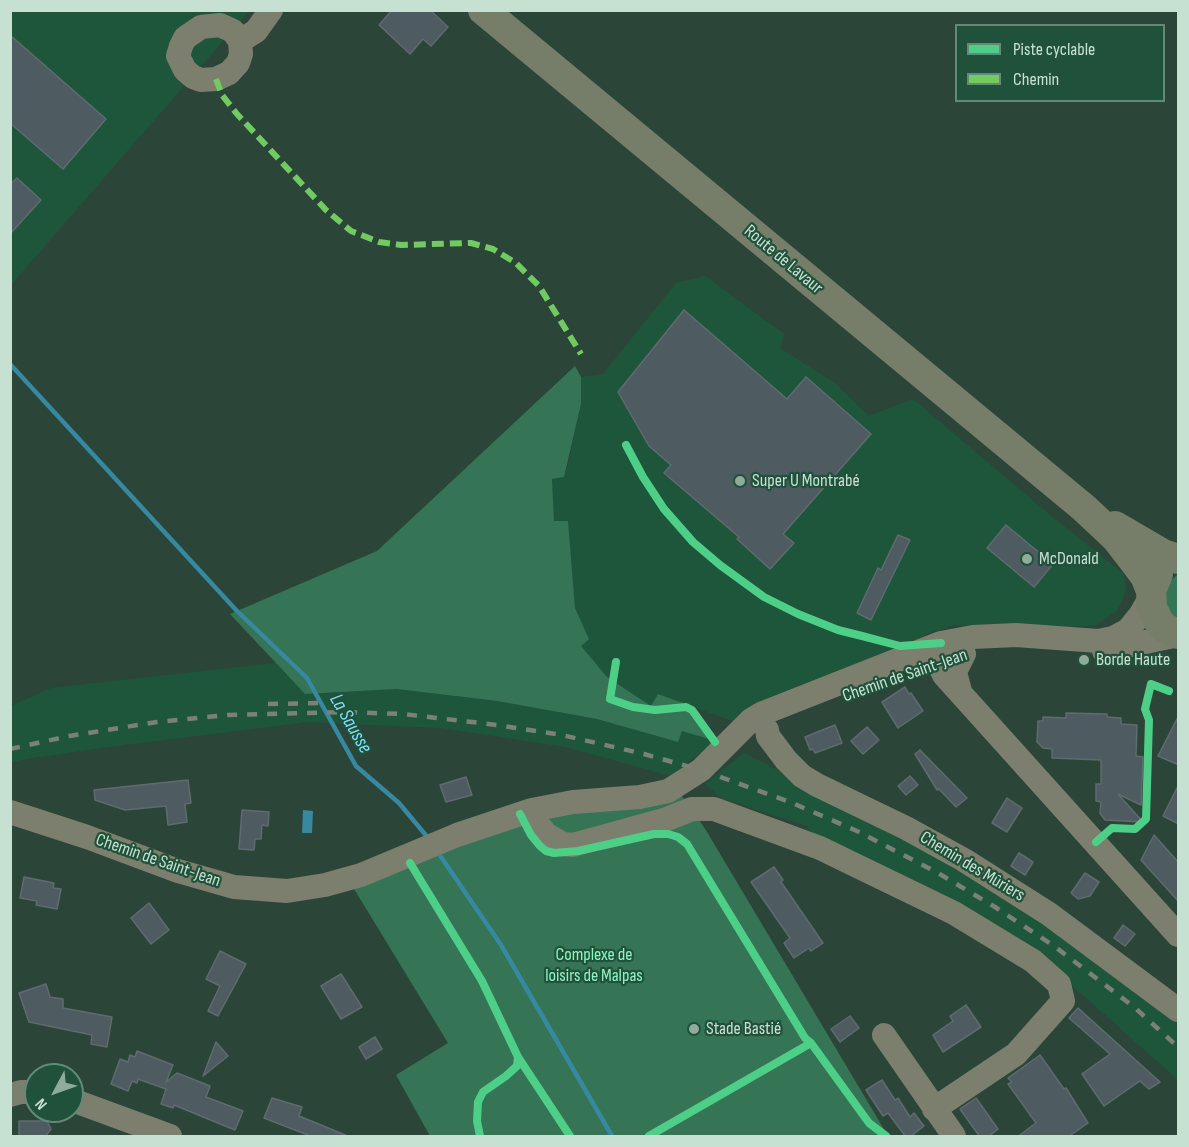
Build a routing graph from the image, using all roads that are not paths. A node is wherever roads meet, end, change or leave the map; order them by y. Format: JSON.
{"nodes":[{"id":1,"x":271,"y":10,"type":"edge"},
{"id":2,"x":483,"y":10,"type":"edge"},
{"id":3,"x":240,"y":41,"type":"dead end"},
{"id":4,"x":1084,"y":508,"type":"junction"},
{"id":5,"x":1179,"y":559,"type":"edge"},
{"id":6,"x":1150,"y":595,"type":"junction"},
{"id":7,"x":1179,"y":635,"type":"edge"},
{"id":8,"x":939,"y":652,"type":"junction"},
{"id":9,"x":964,"y":654,"type":"junction"},
{"id":10,"x":960,"y":691,"type":"junction"},
{"id":11,"x":767,"y":730,"type":"junction"},
{"id":12,"x":714,"y":759,"type":"junction"},
{"id":13,"x":532,"y":810,"type":"junction"},
{"id":14,"x":10,"y":812,"type":"edge"},
{"id":15,"x":1179,"y":935,"type":"edge"},
{"id":16,"x":1179,"y":1010,"type":"edge"},
{"id":17,"x":884,"y":1035,"type":"dead end"},
{"id":18,"x":84,"y":1105,"type":"edge"},
{"id":19,"x":934,"y":1108,"type":"junction"},
{"id":20,"x":170,"y":1137,"type":"edge"},
{"id":21,"x":954,"y":1137,"type":"edge"}],
"edges":[{"from":1,"to":3,"type":"street"},
{"from":2,"to":4,"type":"main road","name":"Route de Lavaur"},
{"from":4,"to":5,"type":"main road","name":"Route de Lavaur"},
{"from":4,"to":6,"type":"main road","name":"Route de Lavaur"},
{"from":5,"to":6,"type":"main road"},
{"from":6,"to":7,"type":"main road","name":"Route de Lavaur"},
{"from":6,"to":8,"type":"street","name":"Chemin de Saint-Jean"},
{"from":7,"to":9,"type":"street","name":"Chemin de Saint-Jean"},
{"from":8,"to":9,"type":"street","name":"Chemin de Saint-Jean"},
{"from":8,"to":10,"type":"street"},
{"from":8,"to":11,"type":"street","name":"Chemin de Saint-Jean"},
{"from":8,"to":12,"type":"street","name":"Chemin de Saint-Jean"},
{"from":9,"to":10,"type":"street"},
{"from":10,"to":15,"type":"street"},
{"from":11,"to":12,"type":"street","name":"Chemin de Saint-Jean"},
{"from":11,"to":16,"type":"street","name":"Chemin des Mûriers"},
{"from":12,"to":13,"type":"street","name":"Chemin de Saint-Jean"},
{"from":13,"to":14,"type":"street","name":"Chemin de Saint-Jean"},
{"from":13,"to":19,"type":"street"},
{"from":17,"to":19,"type":"street"},
{"from":18,"to":20,"type":"street"},
{"from":19,"to":21,"type":"street"}]}
